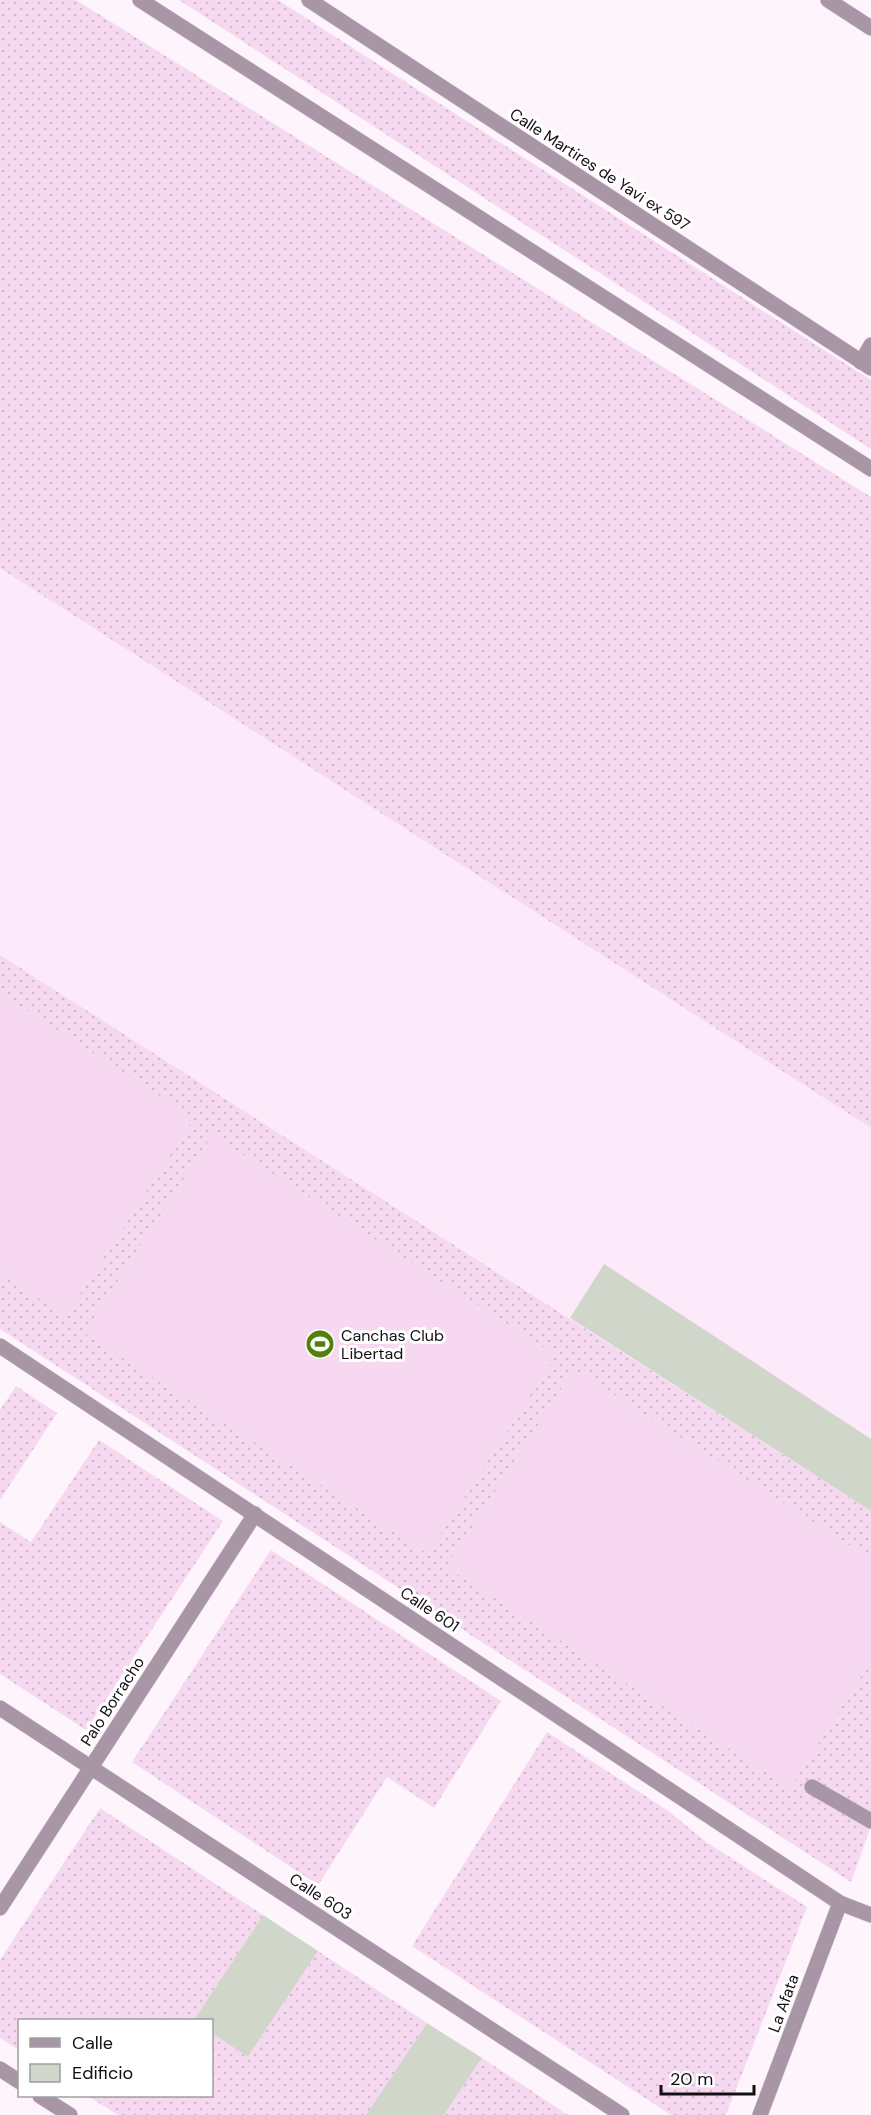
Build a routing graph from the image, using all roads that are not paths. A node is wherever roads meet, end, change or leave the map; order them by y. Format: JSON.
{"nodes":[{"id":1,"x":140,"y":0,"type":"edge"},
{"id":2,"x":309,"y":0,"type":"edge"},
{"id":3,"x":828,"y":0,"type":"edge"},
{"id":4,"x":871,"y":28,"type":"edge"},
{"id":5,"x":871,"y":345,"type":"edge"},
{"id":6,"x":866,"y":365,"type":"edge"},
{"id":7,"x":871,"y":469,"type":"edge"},
{"id":8,"x":0,"y":1346,"type":"edge"},
{"id":9,"x":255,"y":1514,"type":"junction"},
{"id":10,"x":0,"y":1708,"type":"edge"},
{"id":11,"x":91,"y":1767,"type":"junction"},
{"id":12,"x":812,"y":1787,"type":"dead end"},
{"id":13,"x":871,"y":1821,"type":"edge"},
{"id":14,"x":840,"y":1903,"type":"junction"},
{"id":15,"x":0,"y":1908,"type":"edge"},
{"id":16,"x":871,"y":1915,"type":"edge"},
{"id":17,"x":0,"y":2069,"type":"edge"},
{"id":18,"x":18,"y":2081,"type":"edge"},
{"id":19,"x":42,"y":2097,"type":"edge"},
{"id":20,"x":70,"y":2115,"type":"edge"},
{"id":21,"x":622,"y":2115,"type":"edge"},
{"id":22,"x":760,"y":2115,"type":"edge"}],
"edges":[{"from":1,"to":7,"type":"street"},
{"from":2,"to":6,"type":"street","name":"Calle Martires de Yavi ex 597"},
{"from":3,"to":4,"type":"street"},
{"from":5,"to":6,"type":"street"},
{"from":8,"to":9,"type":"street","name":"Calle 601"},
{"from":9,"to":11,"type":"street","name":"Palo Borracho"},
{"from":9,"to":14,"type":"street","name":"Calle 601"},
{"from":10,"to":11,"type":"street","name":"Calle 603"},
{"from":11,"to":15,"type":"street","name":"Palo Borracho"},
{"from":11,"to":21,"type":"street","name":"Calle 603"},
{"from":12,"to":13,"type":"street"},
{"from":14,"to":16,"type":"street","name":"Calle 601"},
{"from":14,"to":22,"type":"street","name":"La Afata"},
{"from":17,"to":18,"type":"street"},
{"from":19,"to":20,"type":"street"}]}
